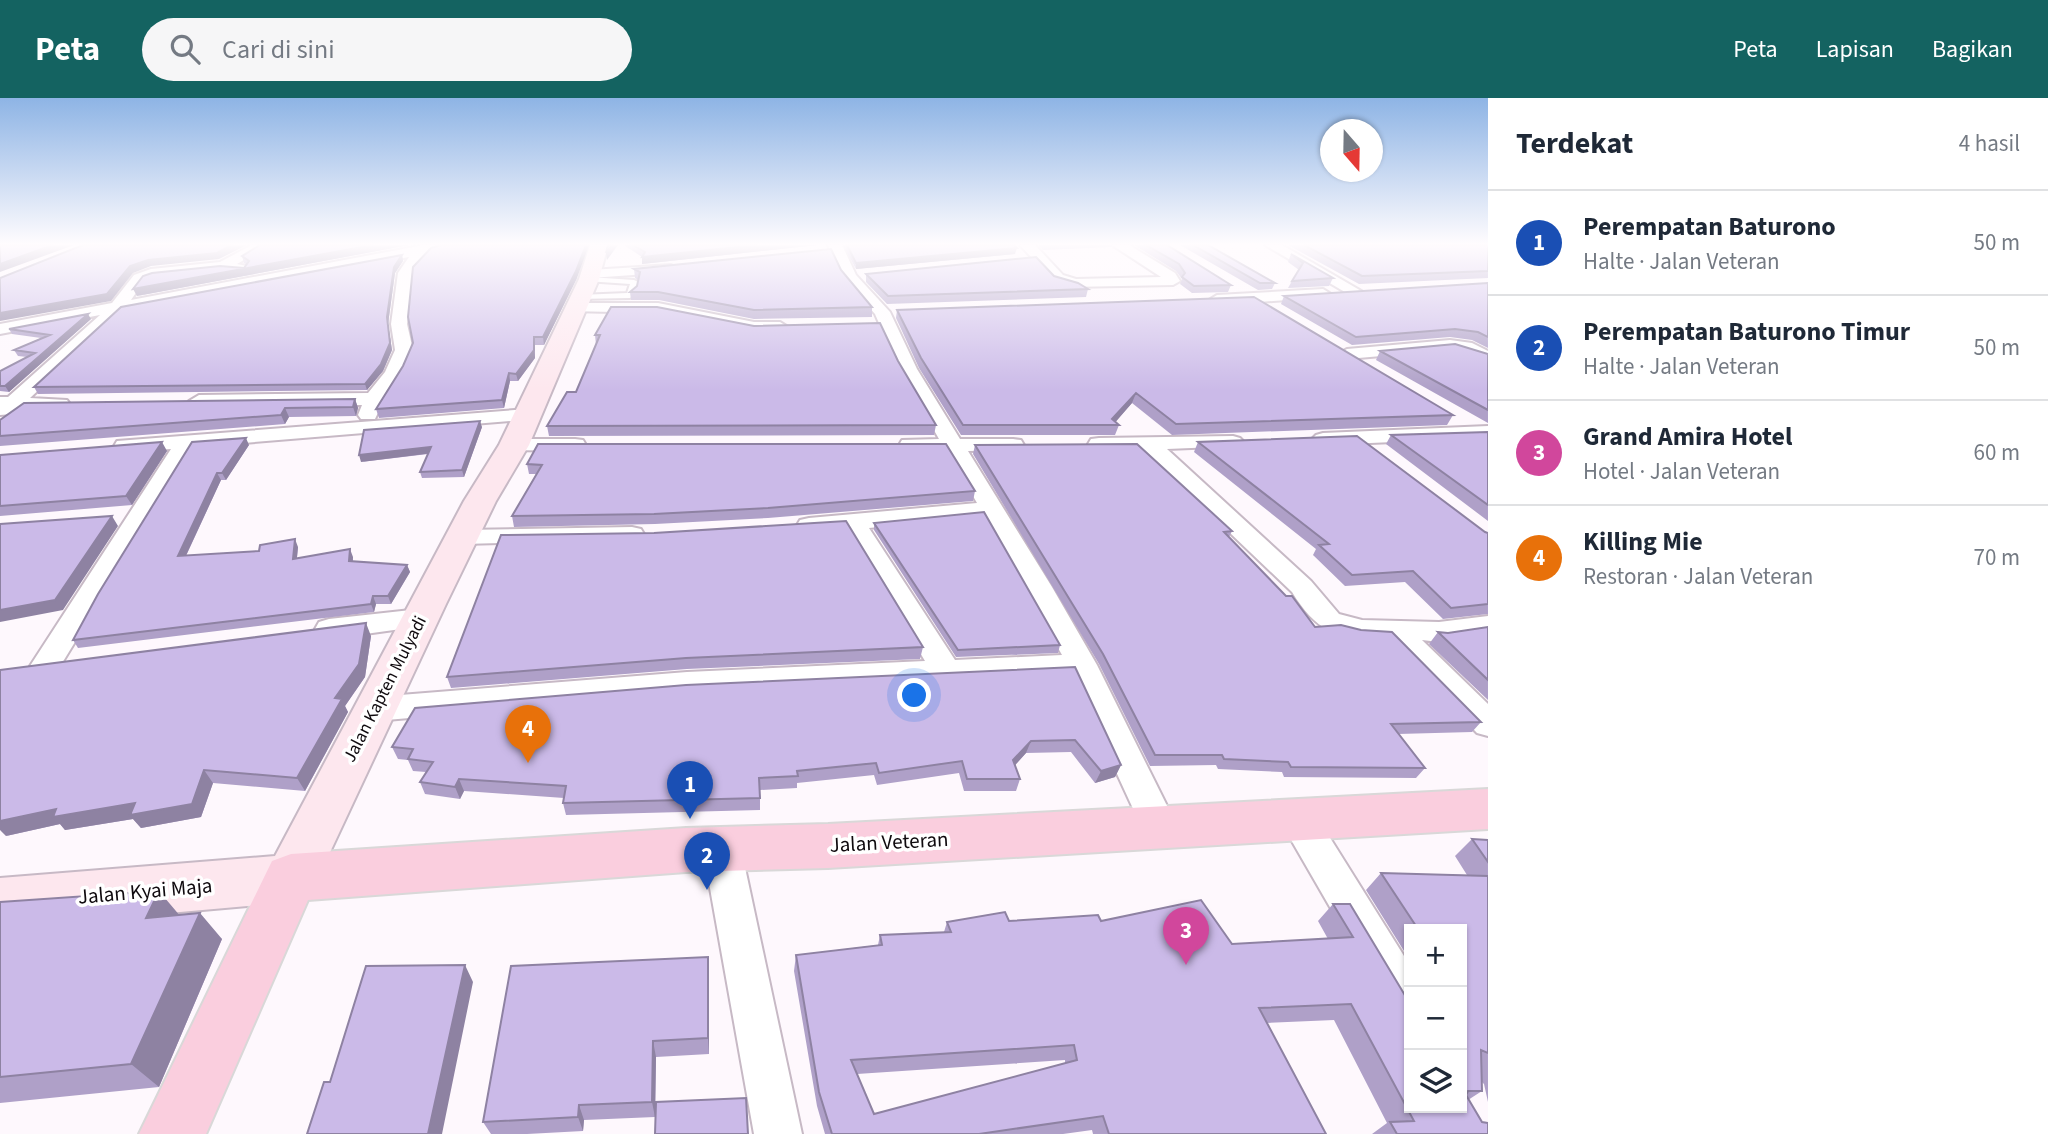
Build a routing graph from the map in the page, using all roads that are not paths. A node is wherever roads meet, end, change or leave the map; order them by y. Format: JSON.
{"nodes":[{"id":1,"x":128,"y":293,"type":"edge"},
{"id":2,"x":166,"y":293,"type":"edge"},
{"id":3,"x":172,"y":293,"type":"edge"},
{"id":4,"x":402,"y":293,"type":"edge"},
{"id":5,"x":581,"y":293,"type":"edge"},
{"id":6,"x":619,"y":293,"type":"edge"},
{"id":7,"x":868,"y":293,"type":"edge"},
{"id":8,"x":1244,"y":293,"type":"edge"},
{"id":9,"x":1337,"y":293,"type":"edge"},
{"id":10,"x":1252,"y":298,"type":"junction"},
{"id":11,"x":1198,"y":300,"type":"edge"},
{"id":12,"x":120,"y":303,"type":"junction"},
{"id":13,"x":1276,"y":312,"type":"edge"},
{"id":14,"x":0,"y":327,"type":"edge"},
{"id":15,"x":797,"y":327,"type":"edge"},
{"id":16,"x":1488,"y":358,"type":"edge"},
{"id":17,"x":1371,"y":368,"type":"edge"},
{"id":18,"x":374,"y":399,"type":"junction"},
{"id":19,"x":174,"y":402,"type":"edge"},
{"id":20,"x":79,"y":404,"type":"edge"},
{"id":21,"x":3,"y":407,"type":"edge"},
{"id":22,"x":1455,"y":418,"type":"dead end"},
{"id":23,"x":363,"y":428,"type":"junction"},
{"id":24,"x":521,"y":430,"type":"junction"},
{"id":25,"x":1485,"y":434,"type":"edge"},
{"id":26,"x":1359,"y":438,"type":"junction"},
{"id":27,"x":1303,"y":440,"type":"edge"},
{"id":28,"x":187,"y":442,"type":"junction"},
{"id":29,"x":1247,"y":442,"type":"edge"},
{"id":30,"x":1032,"y":444,"type":"edge"},
{"id":31,"x":1084,"y":444,"type":"edge"},
{"id":32,"x":1149,"y":444,"type":"junction"},
{"id":33,"x":596,"y":445,"type":"edge"},
{"id":34,"x":883,"y":445,"type":"edge"},
{"id":35,"x":952,"y":445,"type":"junction"},
{"id":36,"x":107,"y":447,"type":"edge"},
{"id":37,"x":1389,"y":462,"type":"edge"},
{"id":38,"x":990,"y":508,"type":"junction"},
{"id":39,"x":143,"y":514,"type":"junction"},
{"id":40,"x":116,"y":516,"type":"dead end"},
{"id":41,"x":853,"y":521,"type":"junction"},
{"id":42,"x":780,"y":527,"type":"edge"},
{"id":43,"x":655,"y":534,"type":"edge"},
{"id":44,"x":463,"y":537,"type":"junction"},
{"id":45,"x":420,"y":618,"type":"junction"},
{"id":46,"x":1488,"y":625,"type":"edge"},
{"id":47,"x":1393,"y":629,"type":"junction"},
{"id":48,"x":308,"y":632,"type":"edge"},
{"id":49,"x":86,"y":660,"type":"edge"},
{"id":50,"x":1082,"y":665,"type":"junction"},
{"id":51,"x":947,"y":672,"type":"junction"},
{"id":52,"x":374,"y":709,"type":"junction"},
{"id":53,"x":1488,"y":724,"type":"edge"},
{"id":54,"x":1488,"y":809,"type":"edge"},
{"id":55,"x":1299,"y":820,"type":"junction"},
{"id":56,"x":1160,"y":828,"type":"junction"},
{"id":57,"x":722,"y":849,"type":"junction"},
{"id":58,"x":291,"y":878,"type":"junction"},
{"id":59,"x":0,"y":903,"type":"edge"},
{"id":60,"x":1404,"y":995,"type":"edge"},
{"id":61,"x":172,"y":1134,"type":"edge"},
{"id":62,"x":778,"y":1134,"type":"edge"}],
"edges":[{"from":1,"to":12,"type":"street"},
{"from":2,"to":12,"type":"street"},
{"from":3,"to":12,"type":"street"},
{"from":4,"to":18,"type":"street"},
{"from":5,"to":24,"type":"main road","name":"Jalan Kapten Mulyadi"},
{"from":6,"to":15,"type":"street"},
{"from":7,"to":35,"type":"street"},
{"from":8,"to":10,"type":"street"},
{"from":9,"to":10,"type":"street"},
{"from":10,"to":11,"type":"street"},
{"from":10,"to":13,"type":"street"},
{"from":12,"to":14,"type":"street"},
{"from":12,"to":21,"type":"street"},
{"from":16,"to":17,"type":"street"},
{"from":18,"to":19,"type":"street"},
{"from":18,"to":23,"type":"street"},
{"from":20,"to":21,"type":"street"},
{"from":22,"to":25,"type":"street"},
{"from":23,"to":24,"type":"street"},
{"from":23,"to":28,"type":"street"},
{"from":24,"to":33,"type":"street"},
{"from":24,"to":44,"type":"main road","name":"Jalan Kapten Mulyadi"},
{"from":25,"to":26,"type":"street"},
{"from":26,"to":27,"type":"street"},
{"from":26,"to":37,"type":"street"},
{"from":28,"to":36,"type":"street"},
{"from":28,"to":39,"type":"street"},
{"from":29,"to":32,"type":"street"},
{"from":30,"to":35,"type":"street"},
{"from":31,"to":32,"type":"street"},
{"from":32,"to":47,"type":"street"},
{"from":34,"to":35,"type":"street"},
{"from":35,"to":38,"type":"street"},
{"from":38,"to":41,"type":"street"},
{"from":38,"to":50,"type":"street"},
{"from":39,"to":40,"type":"street"},
{"from":39,"to":49,"type":"street"},
{"from":41,"to":42,"type":"street"},
{"from":41,"to":51,"type":"street"},
{"from":43,"to":44,"type":"street"},
{"from":44,"to":45,"type":"main road","name":"Jalan Kapten Mulyadi"},
{"from":45,"to":48,"type":"street"},
{"from":45,"to":52,"type":"main road","name":"Jalan Kapten Mulyadi"},
{"from":46,"to":47,"type":"street"},
{"from":47,"to":53,"type":"street"},
{"from":50,"to":51,"type":"street"},
{"from":50,"to":56,"type":"street"},
{"from":51,"to":52,"type":"street"},
{"from":52,"to":58,"type":"main road","name":"Jalan Kapten Mulyadi"},
{"from":54,"to":55,"type":"main road","name":"Jalan Veteran"},
{"from":55,"to":56,"type":"main road","name":"Jalan Veteran"},
{"from":55,"to":60,"type":"street"},
{"from":56,"to":57,"type":"main road","name":"Jalan Veteran"},
{"from":57,"to":58,"type":"main road","name":"Jalan Veteran"},
{"from":57,"to":62,"type":"street"},
{"from":58,"to":59,"type":"main road","name":"Jalan Kyai Maja"},
{"from":58,"to":61,"type":"main road","name":"Jalan Kapten Mulyadi"}]}
